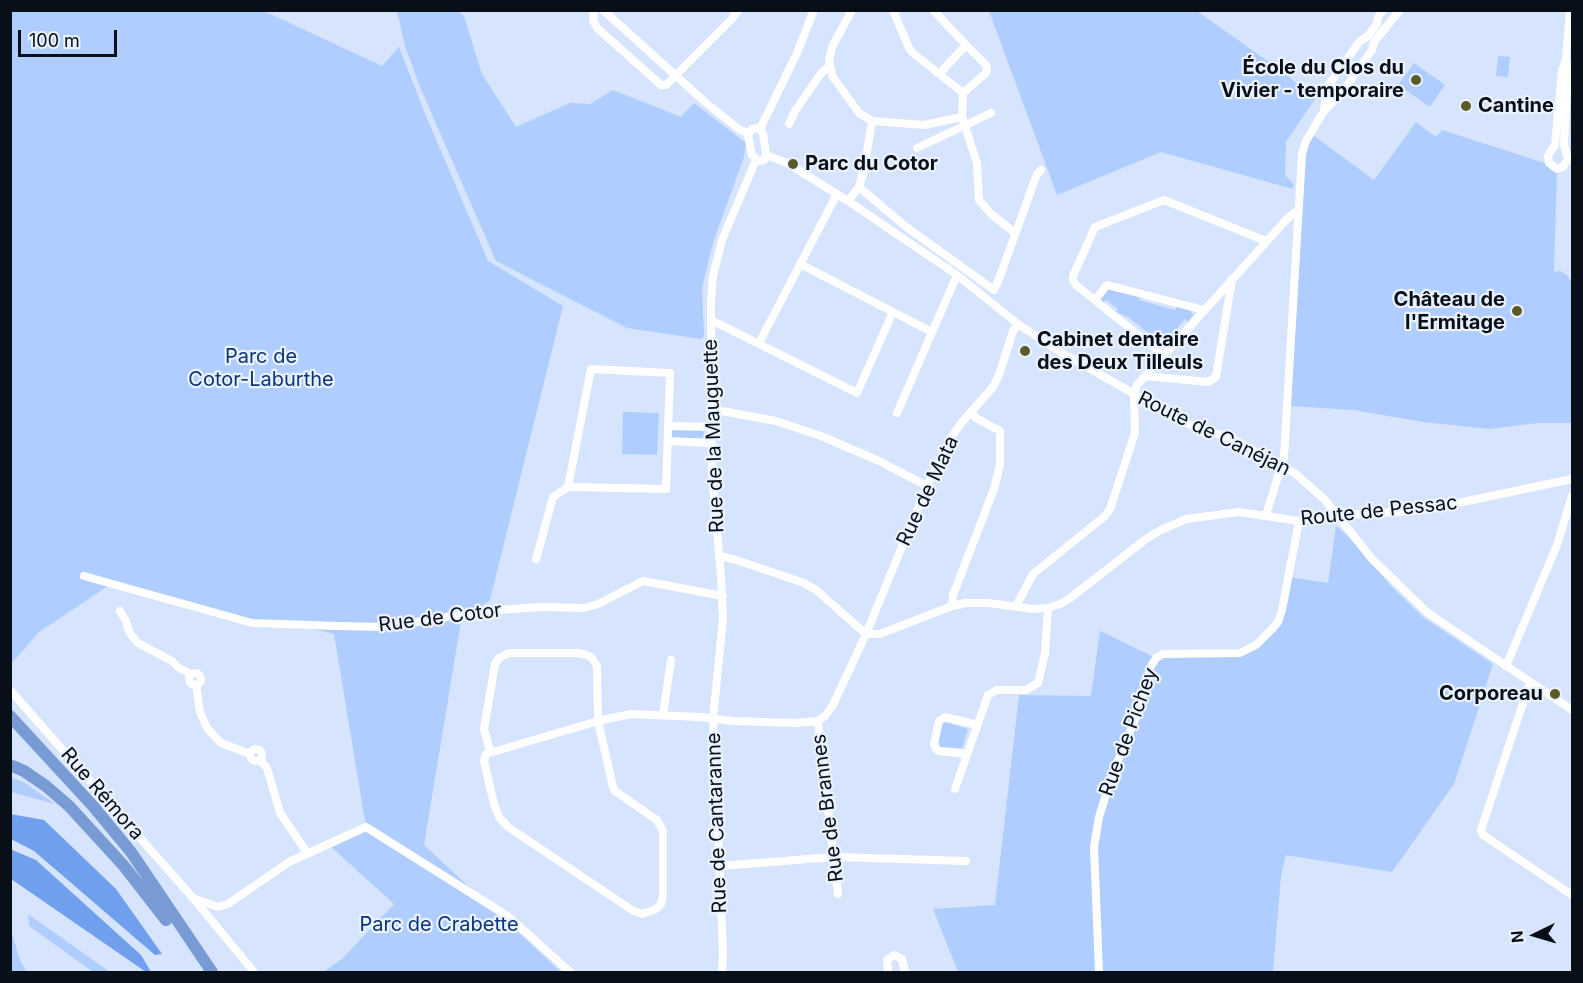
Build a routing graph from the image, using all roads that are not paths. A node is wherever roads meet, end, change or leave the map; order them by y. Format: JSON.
{"nodes":[{"id":1,"x":594,"y":10,"type":"edge"},
{"id":2,"x":603,"y":10,"type":"edge"},
{"id":3,"x":738,"y":10,"type":"edge"},
{"id":4,"x":814,"y":10,"type":"edge"},
{"id":5,"x":852,"y":10,"type":"edge"},
{"id":6,"x":892,"y":10,"type":"edge"},
{"id":7,"x":1383,"y":10,"type":"edge"},
{"id":8,"x":1400,"y":10,"type":"edge"},
{"id":9,"x":1570,"y":10,"type":"edge"},
{"id":10,"x":934,"y":11,"type":"edge"},
{"id":11,"x":966,"y":45,"type":"junction"},
{"id":12,"x":1566,"y":59,"type":"junction"},
{"id":13,"x":830,"y":66,"type":"junction"},
{"id":14,"x":939,"y":74,"type":"junction"},
{"id":15,"x":676,"y":76,"type":"junction"},
{"id":16,"x":963,"y":93,"type":"junction"},
{"id":17,"x":1325,"y":96,"type":"junction"},
{"id":18,"x":1334,"y":100,"type":"junction"},
{"id":19,"x":1324,"y":111,"type":"junction"},
{"id":20,"x":991,"y":113,"type":"dead end"},
{"id":21,"x":872,"y":121,"type":"junction"},
{"id":22,"x":963,"y":121,"type":"junction"},
{"id":23,"x":789,"y":124,"type":"dead end"},
{"id":24,"x":760,"y":129,"type":"junction"},
{"id":25,"x":749,"y":133,"type":"junction"},
{"id":26,"x":917,"y":148,"type":"dead end"},
{"id":27,"x":766,"y":155,"type":"junction"},
{"id":28,"x":756,"y":160,"type":"junction"},
{"id":29,"x":1041,"y":170,"type":"dead end"},
{"id":30,"x":859,"y":187,"type":"junction"},
{"id":31,"x":837,"y":194,"type":"junction"},
{"id":32,"x":848,"y":201,"type":"junction"},
{"id":33,"x":1298,"y":212,"type":"junction"},
{"id":34,"x":1015,"y":233,"type":"junction"},
{"id":35,"x":1266,"y":241,"type":"junction"},
{"id":36,"x":800,"y":264,"type":"junction"},
{"id":37,"x":957,"y":275,"type":"junction"},
{"id":38,"x":1232,"y":277,"type":"junction"},
{"id":39,"x":1095,"y":300,"type":"junction"},
{"id":40,"x":1204,"y":310,"type":"junction"},
{"id":41,"x":893,"y":312,"type":"junction"},
{"id":42,"x":711,"y":320,"type":"junction"},
{"id":43,"x":1018,"y":324,"type":"junction"},
{"id":44,"x":932,"y":332,"type":"junction"},
{"id":45,"x":759,"y":343,"type":"junction"},
{"id":46,"x":1163,"y":355,"type":"junction"},
{"id":47,"x":1145,"y":376,"type":"junction"},
{"id":48,"x":1134,"y":395,"type":"junction"},
{"id":49,"x":711,"y":409,"type":"junction"},
{"id":50,"x":971,"y":412,"type":"junction"},
{"id":51,"x":897,"y":413,"type":"dead end"},
{"id":52,"x":669,"y":426,"type":"junction"},
{"id":53,"x":711,"y":427,"type":"junction"},
{"id":54,"x":668,"y":441,"type":"junction"},
{"id":55,"x":711,"y":443,"type":"junction"},
{"id":56,"x":1283,"y":465,"type":"junction"},
{"id":57,"x":1572,"y":478,"type":"edge"},
{"id":58,"x":927,"y":486,"type":"junction"},
{"id":59,"x":568,"y":487,"type":"junction"},
{"id":60,"x":1572,"y":496,"type":"edge"},
{"id":61,"x":1266,"y":515,"type":"junction"},
{"id":62,"x":1339,"y":516,"type":"junction"},
{"id":63,"x":1299,"y":521,"type":"junction"},
{"id":64,"x":719,"y":556,"type":"junction"},
{"id":65,"x":536,"y":560,"type":"dead end"},
{"id":66,"x":84,"y":576,"type":"dead end"},
{"id":67,"x":723,"y":596,"type":"junction"},
{"id":68,"x":952,"y":606,"type":"junction"},
{"id":69,"x":1016,"y":606,"type":"junction"},
{"id":70,"x":1048,"y":608,"type":"junction"},
{"id":71,"x":120,"y":611,"type":"dead end"},
{"id":72,"x":866,"y":634,"type":"junction"},
{"id":73,"x":671,"y":660,"type":"dead end"},
{"id":74,"x":1506,"y":666,"type":"junction"},
{"id":75,"x":1530,"y":682,"type":"junction"},
{"id":76,"x":10,"y":690,"type":"edge"},
{"id":77,"x":1572,"y":710,"type":"edge"},
{"id":78,"x":663,"y":715,"type":"junction"},
{"id":79,"x":10,"y":716,"type":"edge"},
{"id":80,"x":713,"y":719,"type":"junction"},
{"id":81,"x":598,"y":721,"type":"junction"},
{"id":82,"x":818,"y":721,"type":"junction"},
{"id":83,"x":977,"y":725,"type":"junction"},
{"id":84,"x":488,"y":753,"type":"junction"},
{"id":85,"x":966,"y":754,"type":"junction"},
{"id":86,"x":10,"y":765,"type":"edge"},
{"id":87,"x":955,"y":789,"type":"dead end"},
{"id":88,"x":308,"y":854,"type":"junction"},
{"id":89,"x":834,"y":857,"type":"junction"},
{"id":90,"x":966,"y":861,"type":"dead end"},
{"id":91,"x":720,"y":866,"type":"junction"},
{"id":92,"x":838,"y":894,"type":"dead end"},
{"id":93,"x":1572,"y":895,"type":"edge"},
{"id":94,"x":193,"y":898,"type":"junction"},
{"id":95,"x":204,"y":972,"type":"edge"},
{"id":96,"x":212,"y":972,"type":"edge"},
{"id":97,"x":254,"y":972,"type":"edge"},
{"id":98,"x":570,"y":972,"type":"edge"},
{"id":99,"x":720,"y":972,"type":"edge"},
{"id":100,"x":888,"y":972,"type":"edge"},
{"id":101,"x":905,"y":972,"type":"edge"},
{"id":102,"x":1099,"y":972,"type":"edge"}],
"edges":[{"from":1,"to":15,"type":"street"},
{"from":2,"to":15,"type":"street"},
{"from":3,"to":15,"type":"street"},
{"from":4,"to":24,"type":"street"},
{"from":5,"to":13,"type":"street"},
{"from":6,"to":14,"type":"street"},
{"from":7,"to":17,"type":"street"},
{"from":8,"to":18,"type":"street"},
{"from":9,"to":12,"type":"street"},
{"from":10,"to":11,"type":"street"},
{"from":11,"to":14,"type":"street"},
{"from":11,"to":16,"type":"street"},
{"from":12,"to":12,"type":"street"},
{"from":13,"to":21,"type":"street"},
{"from":13,"to":23,"type":"street"},
{"from":14,"to":16,"type":"street"},
{"from":15,"to":25,"type":"street"},
{"from":16,"to":22,"type":"street"},
{"from":17,"to":18,"type":"street"},
{"from":17,"to":19,"type":"street"},
{"from":18,"to":19,"type":"street"},
{"from":19,"to":33,"type":"street"},
{"from":20,"to":22,"type":"street"},
{"from":21,"to":22,"type":"street"},
{"from":21,"to":30,"type":"street"},
{"from":22,"to":26,"type":"street"},
{"from":22,"to":34,"type":"street"},
{"from":24,"to":25,"type":"street"},
{"from":24,"to":27,"type":"street"},
{"from":25,"to":28,"type":"street"},
{"from":27,"to":28,"type":"street"},
{"from":27,"to":31,"type":"street","name":"Route de Canéjan"},
{"from":28,"to":42,"type":"street","name":"Rue de la Mauguette"},
{"from":29,"to":34,"type":"street"},
{"from":30,"to":32,"type":"street"},
{"from":30,"to":34,"type":"street"},
{"from":31,"to":32,"type":"street","name":"Route de Canéjan"},
{"from":31,"to":36,"type":"street"},
{"from":32,"to":37,"type":"street","name":"Route de Canéjan"},
{"from":33,"to":35,"type":"street"},
{"from":33,"to":56,"type":"street"},
{"from":35,"to":38,"type":"street"},
{"from":35,"to":39,"type":"street"},
{"from":36,"to":41,"type":"street"},
{"from":36,"to":45,"type":"street"},
{"from":37,"to":43,"type":"street","name":"Route de Canéjan"},
{"from":37,"to":44,"type":"street"},
{"from":38,"to":40,"type":"street"},
{"from":38,"to":47,"type":"street"},
{"from":39,"to":40,"type":"street"},
{"from":39,"to":46,"type":"street"},
{"from":40,"to":46,"type":"street"},
{"from":41,"to":44,"type":"street"},
{"from":41,"to":45,"type":"street"},
{"from":42,"to":45,"type":"street"},
{"from":42,"to":49,"type":"street","name":"Rue de la Mauguette"},
{"from":43,"to":48,"type":"street","name":"Route de Canéjan"},
{"from":43,"to":50,"type":"street","name":"Rue de Mata"},
{"from":44,"to":51,"type":"street"},
{"from":46,"to":47,"type":"street"},
{"from":47,"to":48,"type":"street"},
{"from":48,"to":56,"type":"street","name":"Route de Canéjan"},
{"from":48,"to":69,"type":"street"},
{"from":49,"to":53,"type":"street","name":"Rue de la Mauguette"},
{"from":49,"to":58,"type":"street"},
{"from":50,"to":58,"type":"street","name":"Rue de Mata"},
{"from":50,"to":68,"type":"street"},
{"from":52,"to":53,"type":"street"},
{"from":52,"to":54,"type":"street"},
{"from":52,"to":59,"type":"street"},
{"from":53,"to":55,"type":"street","name":"Rue de la Mauguette"},
{"from":54,"to":55,"type":"street"},
{"from":54,"to":59,"type":"street"},
{"from":55,"to":64,"type":"street","name":"Rue de la Mauguette"},
{"from":56,"to":61,"type":"street"},
{"from":56,"to":62,"type":"street","name":"Route de Canéjan"},
{"from":57,"to":62,"type":"street","name":"Route de Pessac"},
{"from":58,"to":72,"type":"street","name":"Rue de Mata"},
{"from":59,"to":65,"type":"street"},
{"from":60,"to":74,"type":"street"},
{"from":61,"to":63,"type":"street","name":"Route de Pessac"},
{"from":61,"to":70,"type":"street","name":"Route de Pessac"},
{"from":62,"to":63,"type":"street","name":"Route de Pessac"},
{"from":62,"to":74,"type":"street","name":"Route de Canéjan"},
{"from":63,"to":102,"type":"street","name":"Rue de Pichey"},
{"from":64,"to":67,"type":"street","name":"Rue de la Mauguette"},
{"from":64,"to":72,"type":"street"},
{"from":66,"to":67,"type":"street","name":"Rue de Cotor"},
{"from":67,"to":80,"type":"street","name":"Rue de la Mauguette"},
{"from":68,"to":69,"type":"street","name":"Route de Pessac"},
{"from":68,"to":72,"type":"street","name":"Route de Pessac"},
{"from":69,"to":70,"type":"street","name":"Route de Pessac"},
{"from":70,"to":83,"type":"street"},
{"from":71,"to":88,"type":"street"},
{"from":72,"to":82,"type":"street"},
{"from":73,"to":78,"type":"street"},
{"from":74,"to":75,"type":"street","name":"Route de Canéjan"},
{"from":75,"to":77,"type":"street","name":"Route de Canéjan"},
{"from":75,"to":93,"type":"street"},
{"from":76,"to":94,"type":"street","name":"Rue Rémora"},
{"from":78,"to":80,"type":"street"},
{"from":78,"to":81,"type":"street"},
{"from":79,"to":96,"type":"highway"},
{"from":80,"to":82,"type":"street"},
{"from":80,"to":91,"type":"street","name":"Rue de Cantaranne"},
{"from":81,"to":84,"type":"street"},
{"from":81,"to":84,"type":"street"},
{"from":81,"to":84,"type":"street"},
{"from":82,"to":89,"type":"street","name":"Rue de Brannes"},
{"from":83,"to":85,"type":"street"},
{"from":83,"to":85,"type":"street"},
{"from":85,"to":87,"type":"street"},
{"from":86,"to":95,"type":"highway"},
{"from":88,"to":94,"type":"street"},
{"from":88,"to":98,"type":"street"},
{"from":89,"to":90,"type":"street"},
{"from":89,"to":91,"type":"street"},
{"from":89,"to":92,"type":"street","name":"Rue de Brannes"},
{"from":91,"to":99,"type":"street","name":"Rue de Cantaranne"},
{"from":94,"to":97,"type":"street","name":"Rue Rémora"},
{"from":100,"to":101,"type":"street"}]}
